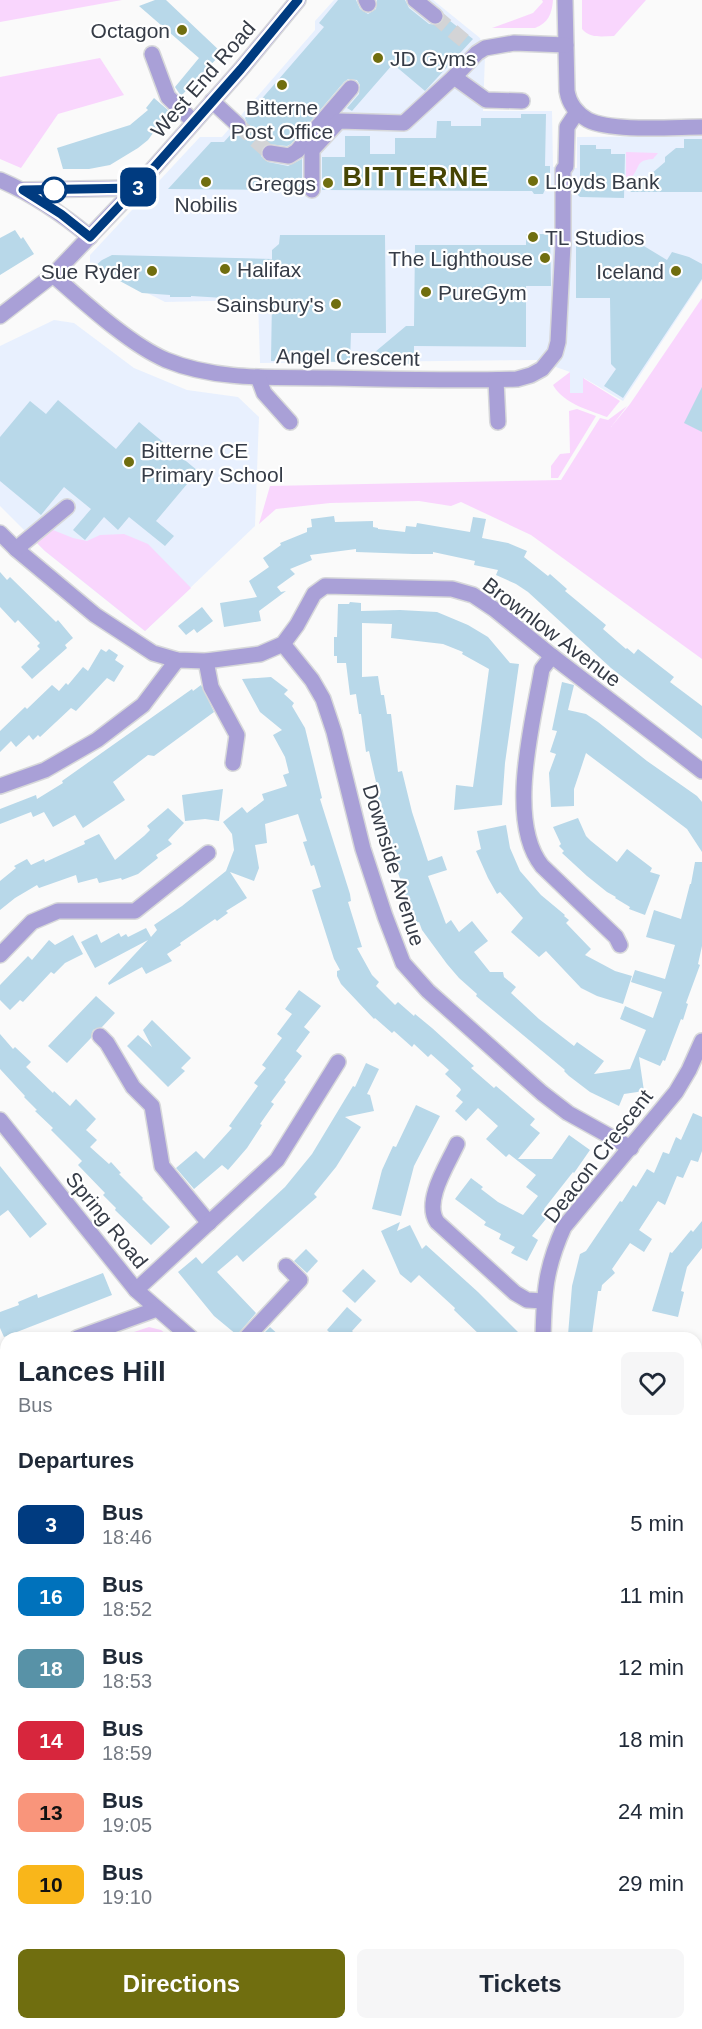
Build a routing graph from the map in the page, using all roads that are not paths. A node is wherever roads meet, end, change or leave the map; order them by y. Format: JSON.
{"nodes":[{"id":1,"x":298,"y":0,"type":"edge"},
{"id":2,"x":415,"y":0,"type":"edge"},
{"id":3,"x":565,"y":0,"type":"edge"},
{"id":4,"x":435,"y":16,"type":"tunnel mouth"},
{"id":5,"x":566,"y":45,"type":"junction"},
{"id":6,"x":152,"y":54,"type":"dead end"},
{"id":7,"x":454,"y":77,"type":"junction"},
{"id":8,"x":351,"y":88,"type":"dead end"},
{"id":9,"x":522,"y":100,"type":"dead end"},
{"id":10,"x":212,"y":101,"type":"junction"},
{"id":11,"x":577,"y":112,"type":"junction"},
{"id":12,"x":194,"y":122,"type":"junction"},
{"id":13,"x":238,"y":125,"type":"tunnel mouth"},
{"id":14,"x":702,"y":127,"type":"edge"},
{"id":15,"x":270,"y":153,"type":"dead end"},
{"id":16,"x":0,"y":180,"type":"edge"},
{"id":17,"x":136,"y":188,"type":"junction"},
{"id":18,"x":23,"y":190,"type":"junction"},
{"id":19,"x":312,"y":190,"type":"dead end"},
{"id":20,"x":90,"y":237,"type":"junction"},
{"id":21,"x":53,"y":275,"type":"junction"},
{"id":22,"x":0,"y":316,"type":"edge"},
{"id":23,"x":258,"y":377,"type":"junction"},
{"id":24,"x":496,"y":380,"type":"junction"},
{"id":25,"x":290,"y":422,"type":"dead end"},
{"id":26,"x":498,"y":422,"type":"dead end"},
{"id":27,"x":67,"y":507,"type":"dead end"},
{"id":28,"x":0,"y":533,"type":"edge"},
{"id":29,"x":16,"y":549,"type":"junction"},
{"id":30,"x":283,"y":644,"type":"junction"},
{"id":31,"x":552,"y":656,"type":"junction"},
{"id":32,"x":177,"y":660,"type":"junction"},
{"id":33,"x":206,"y":661,"type":"junction"},
{"id":34,"x":233,"y":763,"type":"dead end"},
{"id":35,"x":702,"y":771,"type":"edge"},
{"id":36,"x":0,"y":786,"type":"edge"},
{"id":37,"x":208,"y":854,"type":"dead end"},
{"id":38,"x":620,"y":945,"type":"dead end"},
{"id":39,"x":0,"y":955,"type":"edge"},
{"id":40,"x":100,"y":1036,"type":"dead end"},
{"id":41,"x":702,"y":1041,"type":"edge"},
{"id":42,"x":338,"y":1062,"type":"dead end"},
{"id":43,"x":0,"y":1120,"type":"edge"},
{"id":44,"x":457,"y":1144,"type":"dead end"},
{"id":45,"x":631,"y":1148,"type":"junction"},
{"id":46,"x":209,"y":1223,"type":"junction"},
{"id":47,"x":286,"y":1266,"type":"dead end"},
{"id":48,"x":136,"y":1290,"type":"junction"},
{"id":49,"x":543,"y":1301,"type":"junction"},
{"id":50,"x":157,"y":1309,"type":"junction"},
{"id":51,"x":94,"y":1332,"type":"edge"},
{"id":52,"x":184,"y":1332,"type":"edge"},
{"id":53,"x":252,"y":1332,"type":"edge"},
{"id":54,"x":543,"y":1332,"type":"edge"}],
"edges":[{"from":1,"to":10,"type":"street","name":"West End Road"},
{"from":2,"to":4,"type":"street"},
{"from":3,"to":5,"type":"street"},
{"from":5,"to":7,"type":"street"},
{"from":5,"to":11,"type":"street"},
{"from":6,"to":12,"type":"street"},
{"from":7,"to":9,"type":"street"},
{"from":7,"to":19,"type":"street"},
{"from":8,"to":15,"type":"street"},
{"from":10,"to":12,"type":"street","name":"West End Road"},
{"from":10,"to":13,"type":"street"},
{"from":11,"to":14,"type":"street"},
{"from":11,"to":24,"type":"street","name":"Angel Crescent"},
{"from":12,"to":17,"type":"street","name":"West End Road"},
{"from":16,"to":18,"type":"street"},
{"from":17,"to":18,"type":"street"},
{"from":17,"to":20,"type":"street","name":"West End Road"},
{"from":18,"to":20,"type":"street"},
{"from":20,"to":21,"type":"street","name":"West End Road"},
{"from":21,"to":22,"type":"street","name":"West End Road"},
{"from":21,"to":23,"type":"street","name":"Angel Crescent"},
{"from":23,"to":24,"type":"street","name":"Angel Crescent"},
{"from":23,"to":25,"type":"street"},
{"from":24,"to":26,"type":"street"},
{"from":27,"to":29,"type":"street"},
{"from":28,"to":29,"type":"street"},
{"from":29,"to":32,"type":"street"},
{"from":30,"to":31,"type":"street","name":"Brownlow Avenue"},
{"from":30,"to":33,"type":"street"},
{"from":30,"to":45,"type":"street","name":"Downside Avenue"},
{"from":31,"to":35,"type":"street","name":"Brownlow Avenue"},
{"from":31,"to":38,"type":"street"},
{"from":32,"to":33,"type":"street"},
{"from":32,"to":36,"type":"street"},
{"from":33,"to":34,"type":"street"},
{"from":37,"to":39,"type":"street"},
{"from":40,"to":46,"type":"street"},
{"from":41,"to":45,"type":"street","name":"Deacon Crescent"},
{"from":42,"to":46,"type":"street"},
{"from":43,"to":48,"type":"street","name":"Spring Road"},
{"from":44,"to":49,"type":"street"},
{"from":45,"to":49,"type":"street","name":"Deacon Crescent"},
{"from":46,"to":48,"type":"street"},
{"from":47,"to":53,"type":"street"},
{"from":48,"to":50,"type":"street","name":"Spring Road"},
{"from":49,"to":54,"type":"street","name":"Deacon Crescent"},
{"from":50,"to":51,"type":"street"},
{"from":50,"to":52,"type":"street","name":"Spring Road"}]}
